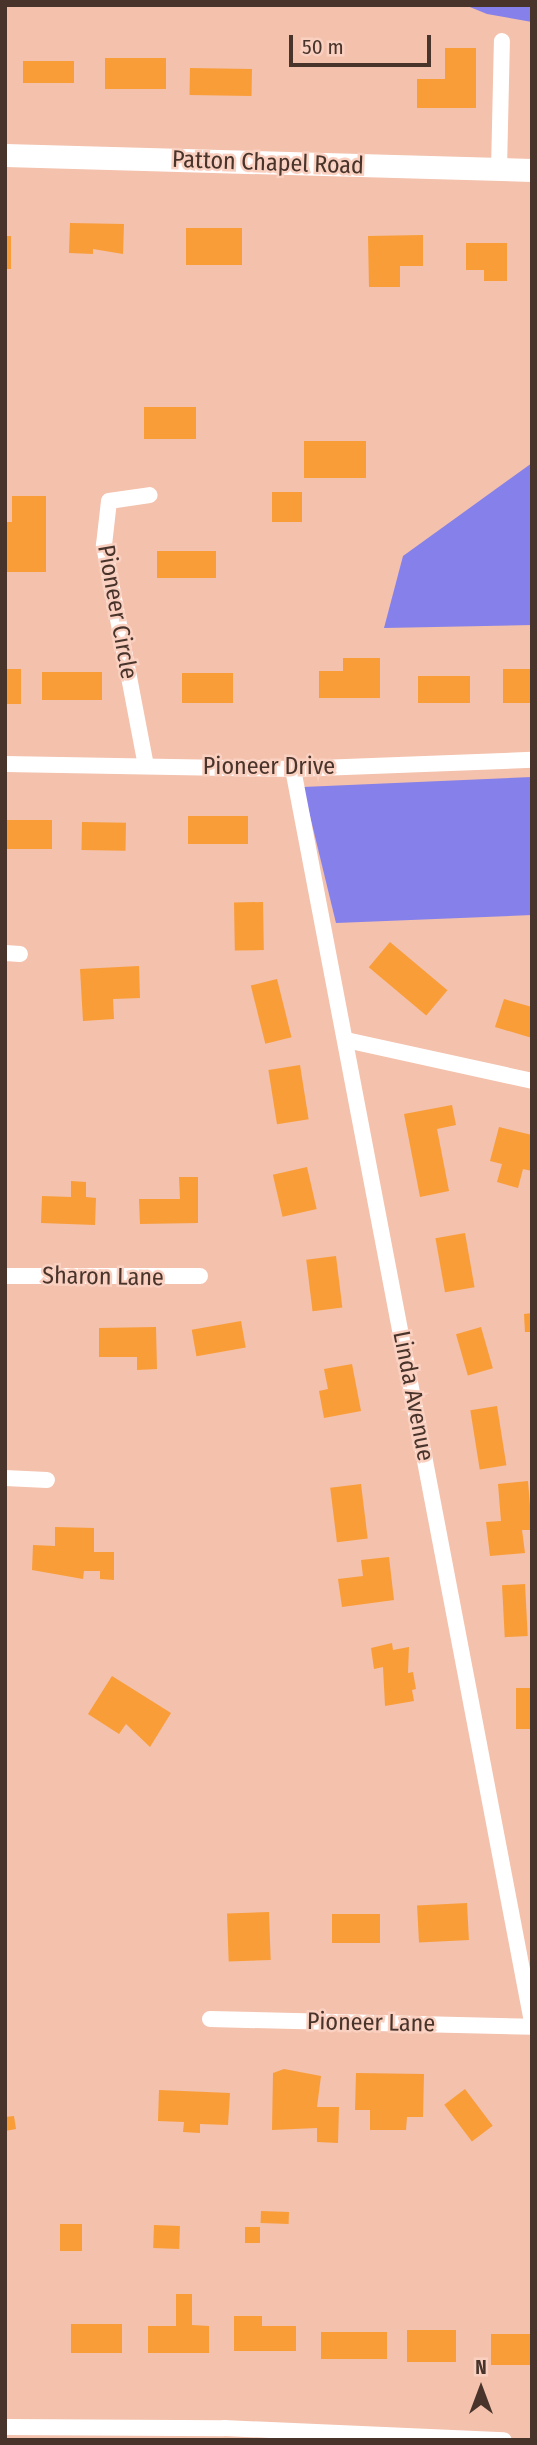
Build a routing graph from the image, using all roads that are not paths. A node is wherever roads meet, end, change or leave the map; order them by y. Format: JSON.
{"nodes":[{"id":1,"x":502,"y":41,"type":"dead end"},
{"id":2,"x":5,"y":155,"type":"edge"},
{"id":3,"x":499,"y":170,"type":"junction"},
{"id":4,"x":532,"y":170,"type":"edge"},
{"id":5,"x":150,"y":495,"type":"dead end"},
{"id":6,"x":532,"y":760,"type":"edge"},
{"id":7,"x":5,"y":764,"type":"edge"},
{"id":8,"x":146,"y":766,"type":"junction"},
{"id":9,"x":293,"y":769,"type":"junction"},
{"id":10,"x":346,"y":1040,"type":"junction"},
{"id":11,"x":532,"y":1081,"type":"edge"},
{"id":12,"x":5,"y":1276,"type":"edge"},
{"id":13,"x":200,"y":1276,"type":"dead end"},
{"id":14,"x":5,"y":1478,"type":"edge"},
{"id":15,"x":47,"y":1479,"type":"dead end"},
{"id":16,"x":211,"y":2019,"type":"dead end"},
{"id":17,"x":532,"y":2025,"type":"edge"},
{"id":18,"x":5,"y":2427,"type":"edge"},
{"id":19,"x":504,"y":2440,"type":"edge"}],
"edges":[{"from":1,"to":3,"type":"street"},
{"from":2,"to":3,"type":"street","name":"Patton Chapel Road"},
{"from":3,"to":4,"type":"street","name":"Patton Chapel Road"},
{"from":5,"to":8,"type":"street","name":"Pioneer Circle"},
{"from":6,"to":9,"type":"street","name":"Pioneer Drive"},
{"from":7,"to":8,"type":"street","name":"Pioneer Drive"},
{"from":8,"to":9,"type":"street","name":"Pioneer Drive"},
{"from":9,"to":10,"type":"street","name":"Linda Avenue"},
{"from":10,"to":11,"type":"street"},
{"from":10,"to":17,"type":"street","name":"Linda Avenue"},
{"from":12,"to":13,"type":"street","name":"Sharon Lane"},
{"from":14,"to":15,"type":"street"},
{"from":16,"to":17,"type":"street","name":"Pioneer Lane"},
{"from":18,"to":19,"type":"street"}]}
